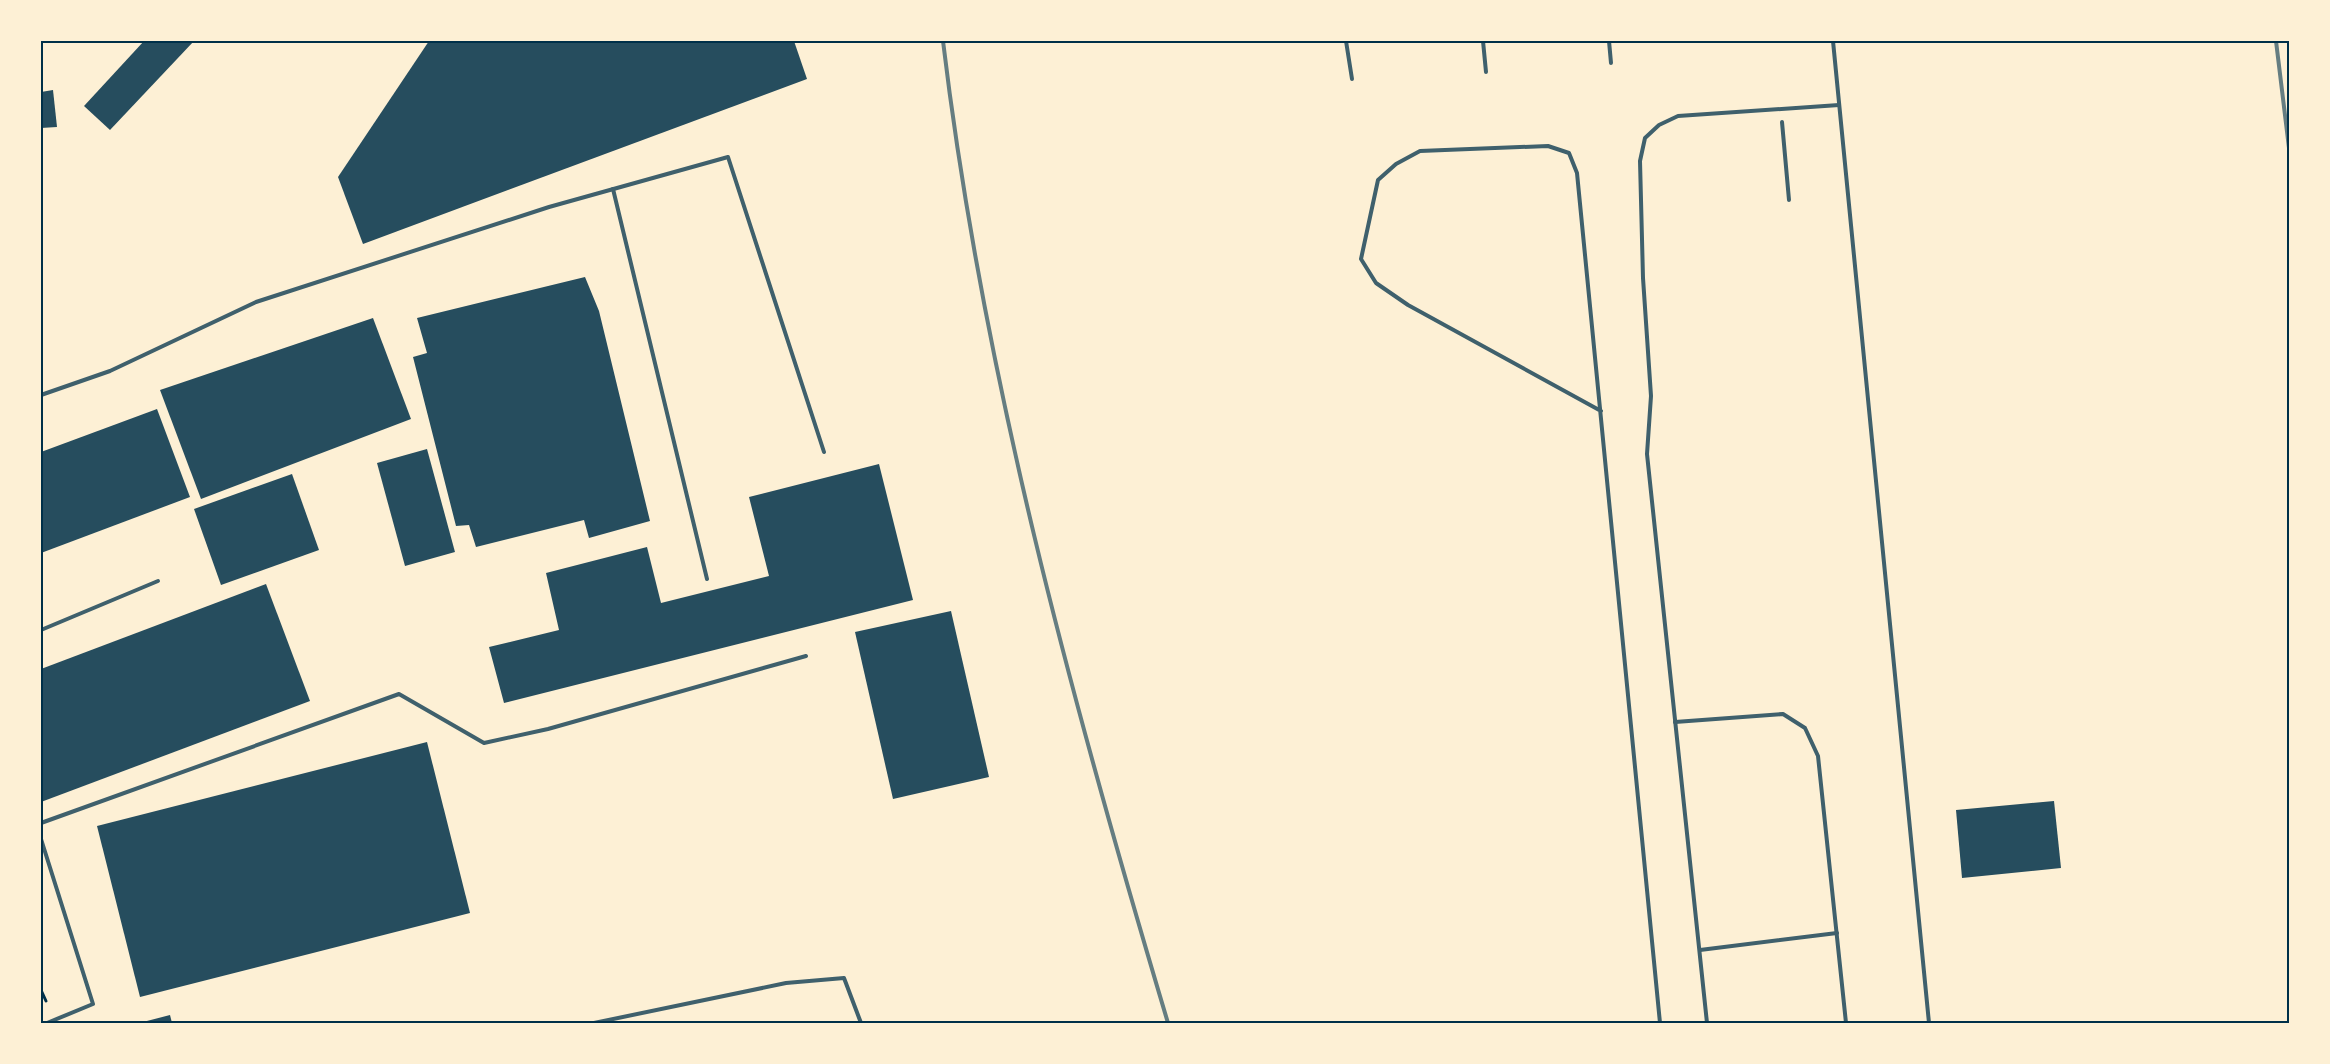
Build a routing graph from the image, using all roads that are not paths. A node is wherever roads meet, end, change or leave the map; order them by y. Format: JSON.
{"nodes":[{"id":1,"x":1346,"y":41,"type":"edge"},
{"id":2,"x":1483,"y":41,"type":"edge"},
{"id":3,"x":1609,"y":41,"type":"edge"},
{"id":4,"x":1833,"y":41,"type":"edge"},
{"id":5,"x":1611,"y":64,"type":"dead end"},
{"id":6,"x":1486,"y":72,"type":"dead end"},
{"id":7,"x":1352,"y":79,"type":"dead end"},
{"id":8,"x":1839,"y":105,"type":"junction"},
{"id":9,"x":1782,"y":122,"type":"dead end"},
{"id":10,"x":613,"y":189,"type":"junction"},
{"id":11,"x":1789,"y":200,"type":"dead end"},
{"id":12,"x":41,"y":395,"type":"edge"},
{"id":13,"x":1601,"y":410,"type":"junction"},
{"id":14,"x":824,"y":452,"type":"dead end"},
{"id":15,"x":707,"y":579,"type":"dead end"},
{"id":16,"x":158,"y":581,"type":"dead end"},
{"id":17,"x":41,"y":630,"type":"edge"},
{"id":18,"x":806,"y":656,"type":"dead end"},
{"id":19,"x":1675,"y":722,"type":"junction"},
{"id":20,"x":41,"y":823,"type":"edge"},
{"id":21,"x":41,"y":839,"type":"edge"},
{"id":22,"x":1837,"y":933,"type":"junction"},
{"id":23,"x":1700,"y":950,"type":"junction"},
{"id":24,"x":47,"y":1023,"type":"edge"},
{"id":25,"x":594,"y":1023,"type":"edge"},
{"id":26,"x":861,"y":1023,"type":"edge"},
{"id":27,"x":1660,"y":1023,"type":"edge"},
{"id":28,"x":1708,"y":1023,"type":"edge"},
{"id":29,"x":1846,"y":1023,"type":"edge"},
{"id":30,"x":1929,"y":1023,"type":"edge"}],
"edges":[{"from":1,"to":7,"type":"lane"},
{"from":2,"to":6,"type":"lane"},
{"from":3,"to":5,"type":"lane"},
{"from":4,"to":8,"type":"lane"},
{"from":8,"to":19,"type":"lane"},
{"from":8,"to":30,"type":"lane"},
{"from":9,"to":11,"type":"lane"},
{"from":10,"to":12,"type":"lane"},
{"from":10,"to":14,"type":"lane"},
{"from":10,"to":15,"type":"lane"},
{"from":13,"to":13,"type":"lane"},
{"from":13,"to":27,"type":"lane"},
{"from":16,"to":17,"type":"lane"},
{"from":18,"to":20,"type":"lane"},
{"from":19,"to":22,"type":"lane"},
{"from":19,"to":23,"type":"lane"},
{"from":21,"to":24,"type":"lane"},
{"from":22,"to":23,"type":"lane"},
{"from":22,"to":29,"type":"lane"},
{"from":23,"to":28,"type":"lane"},
{"from":25,"to":26,"type":"lane"}]}
